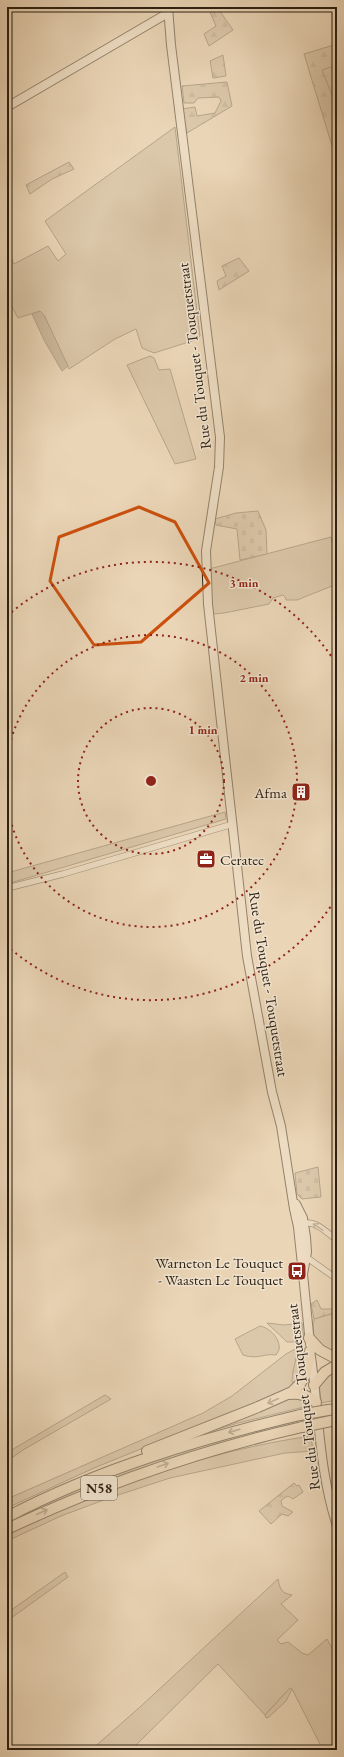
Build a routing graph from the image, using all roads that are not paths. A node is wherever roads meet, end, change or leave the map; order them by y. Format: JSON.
{"nodes":[{"id":1,"x":169,"y":9,"type":"edge"},
{"id":2,"x":7,"y":107,"type":"edge"},
{"id":3,"x":233,"y":824,"type":"junction"},
{"id":4,"x":7,"y":888,"type":"edge"},
{"id":5,"x":301,"y":1225,"type":"junction"},
{"id":6,"x":337,"y":1240,"type":"edge"},
{"id":7,"x":306,"y":1256,"type":"junction"},
{"id":8,"x":302,"y":1271,"type":"junction"},
{"id":9,"x":337,"y":1279,"type":"edge"},
{"id":10,"x":309,"y":1338,"type":"junction"},
{"id":11,"x":310,"y":1351,"type":"junction"},
{"id":12,"x":337,"y":1359,"type":"edge"},
{"id":13,"x":337,"y":1365,"type":"edge"},
{"id":14,"x":314,"y":1385,"type":"junction"},
{"id":15,"x":288,"y":1394,"type":"junction"},
{"id":16,"x":316,"y":1402,"type":"junction"},
{"id":17,"x":333,"y":1410,"type":"edge"},
{"id":18,"x":335,"y":1421,"type":"edge"},
{"id":19,"x":117,"y":1469,"type":"junction"},
{"id":20,"x":7,"y":1518,"type":"edge"},
{"id":21,"x":337,"y":1526,"type":"edge"},
{"id":22,"x":7,"y":1529,"type":"edge"}],
"edges":[{"from":1,"to":2,"type":"main road"},
{"from":1,"to":3,"type":"main road","name":"Rue du Touquet - Touquetstraat"},
{"from":3,"to":4,"type":"street"},
{"from":3,"to":5,"type":"main road","name":"Rue du Touquet - Touquetstraat"},
{"from":6,"to":5,"type":"street","one_way":true},
{"from":5,"to":7,"type":"main road","name":"Rue du Touquet - Touquetstraat"},
{"from":5,"to":8,"type":"main road","name":"Rue du Touquet - Touquetstraat"},
{"from":7,"to":8,"type":"main road","name":"Rue du Touquet - Touquetstraat"},
{"from":7,"to":9,"type":"street"},
{"from":8,"to":10,"type":"main road","name":"Rue du Touquet - Touquetstraat"},
{"from":10,"to":11,"type":"main road","name":"Rue du Touquet - Touquetstraat"},
{"from":10,"to":12,"type":"highway"},
{"from":11,"to":14,"type":"main road","name":"Rue du Touquet - Touquetstraat"},
{"from":11,"to":15,"type":"highway"},
{"from":13,"to":14,"type":"highway"},
{"from":14,"to":16,"type":"main road","name":"Rue du Touquet - Touquetstraat"},
{"from":15,"to":16,"type":"highway"},
{"from":15,"to":19,"type":"highway","one_way":true},
{"from":16,"to":21,"type":"main road","name":"Rue du Touquet - Touquetstraat"},
{"from":17,"to":19,"type":"highway","number":"N58","one_way":true,"bridge":true},
{"from":22,"to":18,"type":"highway","number":"N58","one_way":true,"bridge":true},
{"from":19,"to":20,"type":"highway","number":"N58"}]}
